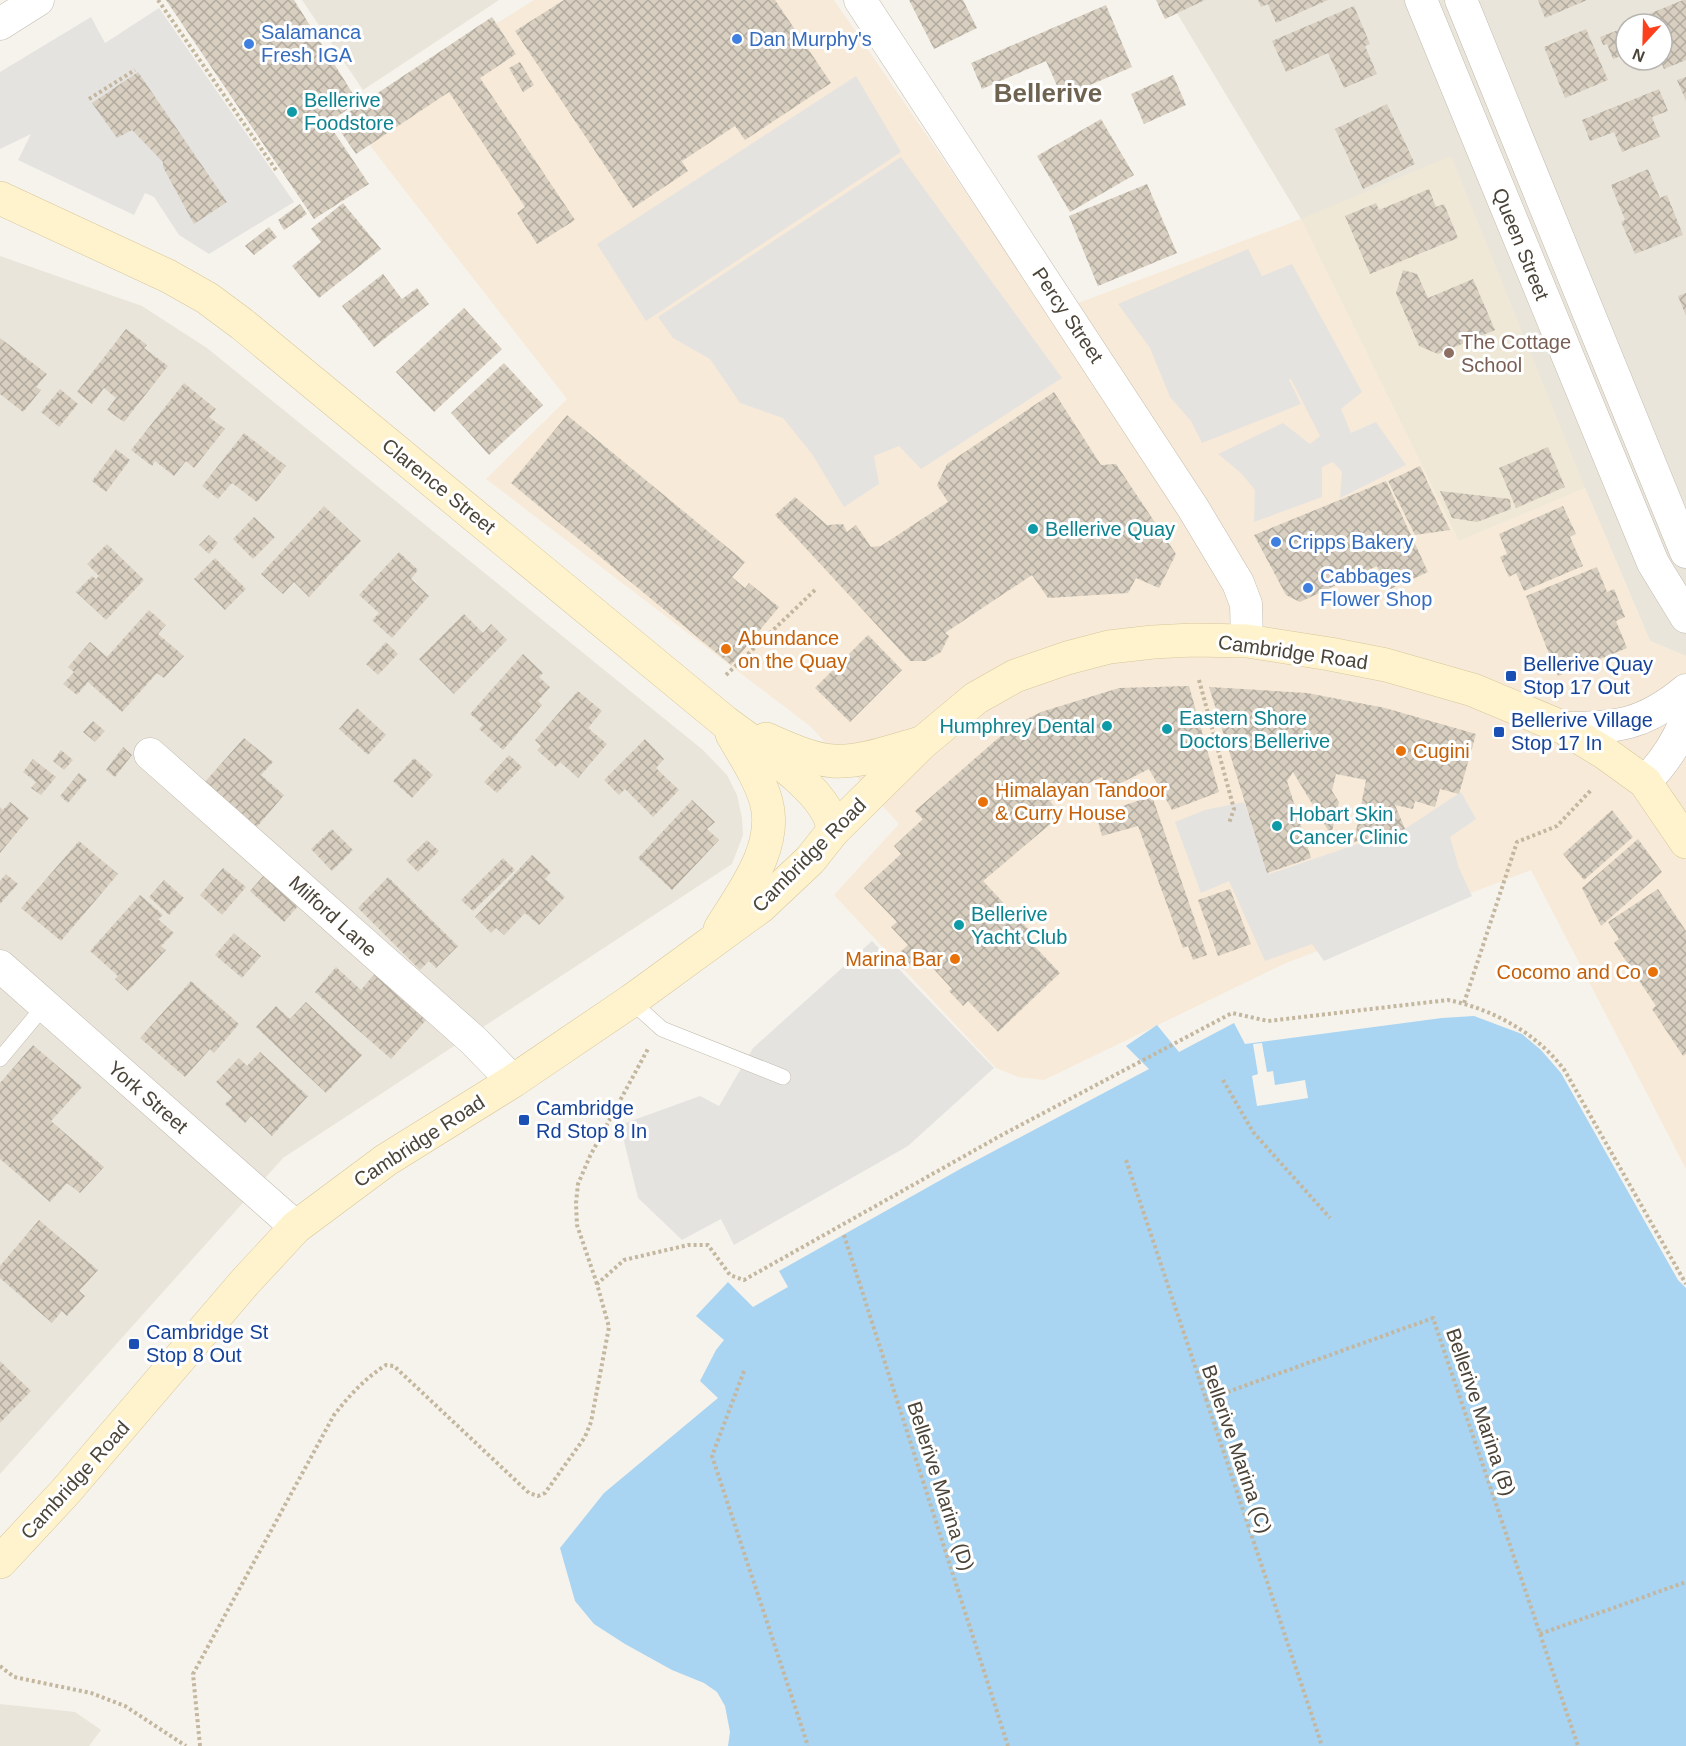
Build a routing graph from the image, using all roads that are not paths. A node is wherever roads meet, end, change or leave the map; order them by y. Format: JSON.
{"nodes":[{"id":1,"x":38,"y":0,"type":"edge"},
{"id":2,"x":860,"y":0,"type":"edge"},
{"id":3,"x":1421,"y":0,"type":"edge"},
{"id":4,"x":1461,"y":0,"type":"edge"},
{"id":5,"x":0,"y":24,"type":"edge"},
{"id":6,"x":0,"y":198,"type":"edge"},
{"id":7,"x":1686,"y":552,"type":"edge"},
{"id":8,"x":1686,"y":616,"type":"edge"},
{"id":9,"x":1247,"y":641,"type":"junction"},
{"id":10,"x":1686,"y":690,"type":"edge"},
{"id":11,"x":1686,"y":720,"type":"edge"},
{"id":12,"x":726,"y":722,"type":"junction"},
{"id":13,"x":1564,"y":728,"type":"junction"},
{"id":14,"x":922,"y":743,"type":"junction"},
{"id":15,"x":150,"y":754,"type":"dead end"},
{"id":16,"x":1645,"y":782,"type":"junction"},
{"id":17,"x":833,"y":831,"type":"junction"},
{"id":18,"x":1686,"y":842,"type":"edge"},
{"id":19,"x":712,"y":942,"type":"junction"},
{"id":20,"x":0,"y":966,"type":"edge"},
{"id":21,"x":631,"y":1001,"type":"junction"},
{"id":22,"x":45,"y":1005,"type":"junction"},
{"id":23,"x":0,"y":1059,"type":"edge"},
{"id":24,"x":783,"y":1077,"type":"dead end"},
{"id":25,"x":513,"y":1081,"type":"junction"},
{"id":26,"x":296,"y":1227,"type":"junction"},
{"id":27,"x":0,"y":1562,"type":"edge"}],
"edges":[{"from":1,"to":5,"type":"street"},
{"from":2,"to":9,"type":"street","name":"Percy Street"},
{"from":3,"to":8,"type":"street","name":"Queen Street"},
{"from":4,"to":7,"type":"street","name":"Queen Street"},
{"from":6,"to":12,"type":"main road","name":"Clarence Street"},
{"from":9,"to":13,"type":"main road","name":"Cambridge Road"},
{"from":9,"to":14,"type":"main road","name":"Cambridge Road"},
{"from":10,"to":13,"type":"street"},
{"from":11,"to":16,"type":"street"},
{"from":12,"to":14,"type":"main road"},
{"from":12,"to":17,"type":"main road","name":"Clarence Street"},
{"from":12,"to":19,"type":"main road"},
{"from":13,"to":16,"type":"main road","name":"Cambridge Road"},
{"from":14,"to":17,"type":"main road","name":"Cambridge Road"},
{"from":15,"to":25,"type":"street","name":"Milford Lane"},
{"from":16,"to":18,"type":"main road","name":"Cambridge Road"},
{"from":17,"to":19,"type":"main road","name":"Cambridge Road"},
{"from":19,"to":21,"type":"main road","name":"Cambridge Road"},
{"from":20,"to":22,"type":"street","name":"York Street"},
{"from":21,"to":24,"type":"lane"},
{"from":21,"to":25,"type":"main road","name":"Cambridge Road"},
{"from":22,"to":23,"type":"lane"},
{"from":22,"to":26,"type":"street","name":"York Street"},
{"from":25,"to":26,"type":"main road","name":"Cambridge Road"},
{"from":26,"to":27,"type":"main road","name":"Cambridge Road"}]}
